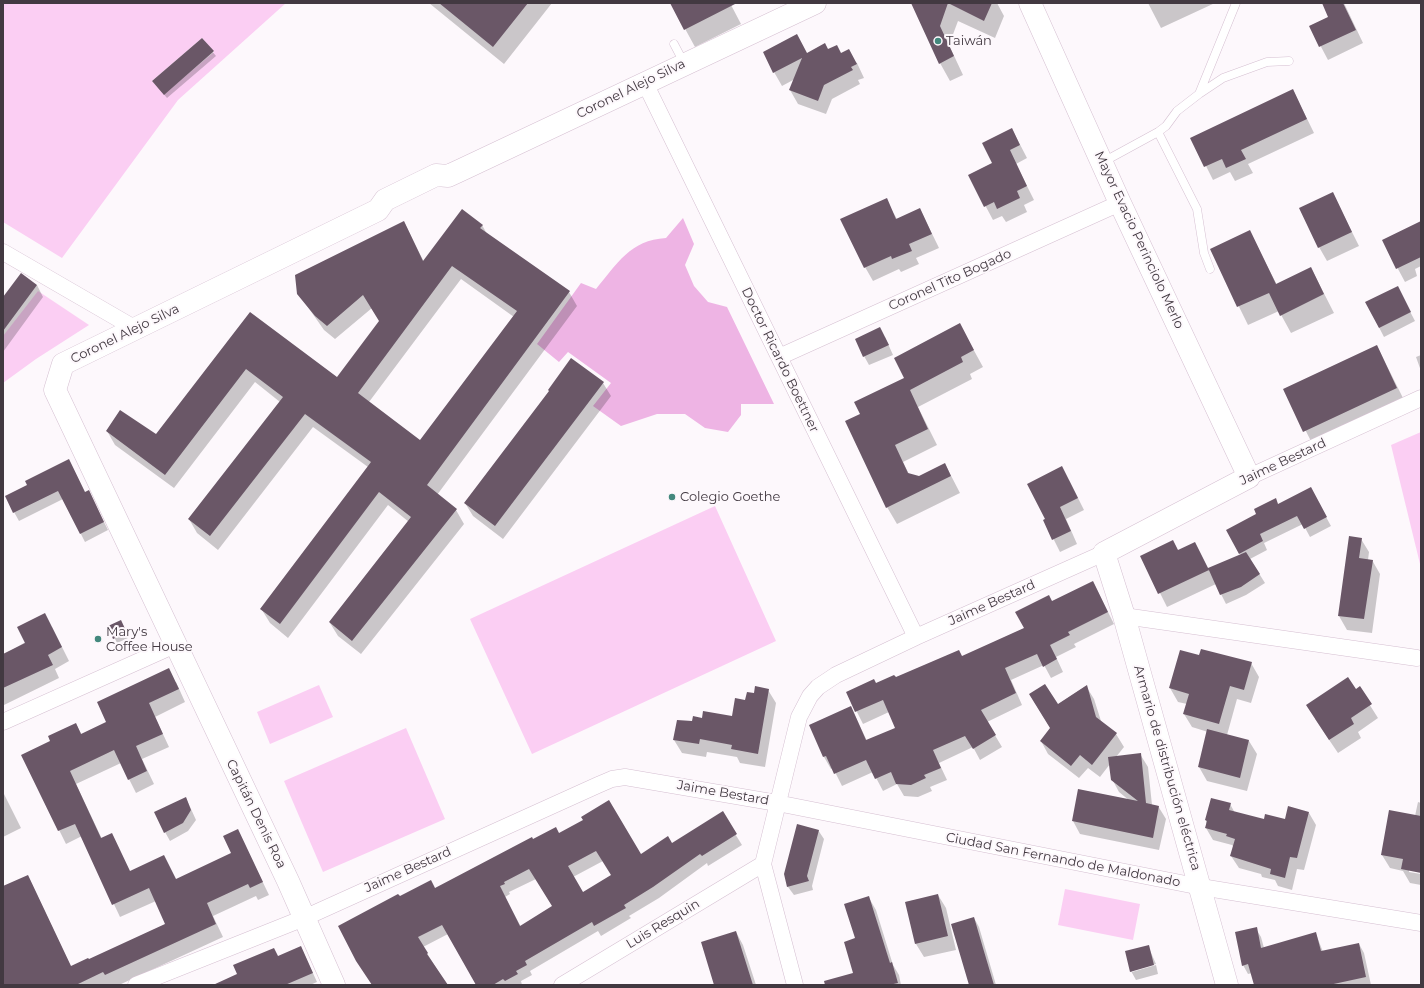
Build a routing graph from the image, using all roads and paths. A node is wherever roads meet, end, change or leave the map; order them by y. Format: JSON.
{"nodes":[{"id":1,"x":815,"y":3,"type":"edge"},
{"id":2,"x":1030,"y":3,"type":"edge"},
{"id":3,"x":1236,"y":3,"type":"edge"},
{"id":4,"x":674,"y":44,"type":"dead end"},
{"id":5,"x":1289,"y":61,"type":"dead end"},
{"id":6,"x":684,"y":64,"type":"junction"},
{"id":7,"x":645,"y":83,"type":"junction"},
{"id":8,"x":1199,"y":94,"type":"junction"},
{"id":9,"x":1158,"y":132,"type":"junction"},
{"id":10,"x":1103,"y":162,"type":"junction"},
{"id":11,"x":1120,"y":203,"type":"junction"},
{"id":12,"x":3,"y":252,"type":"edge"},
{"id":13,"x":1210,"y":269,"type":"dead end"},
{"id":14,"x":136,"y":329,"type":"junction"},
{"id":15,"x":778,"y":357,"type":"junction"},
{"id":16,"x":1421,"y":398,"type":"edge"},
{"id":17,"x":1249,"y":477,"type":"junction"},
{"id":18,"x":1104,"y":553,"type":"junction"},
{"id":19,"x":1124,"y":616,"type":"junction"},
{"id":20,"x":916,"y":637,"type":"junction"},
{"id":21,"x":175,"y":645,"type":"junction"},
{"id":22,"x":1417,"y":658,"type":"dead end"},
{"id":23,"x":3,"y":722,"type":"edge"},
{"id":24,"x":777,"y":802,"type":"junction"},
{"id":25,"x":763,"y":864,"type":"junction"},
{"id":26,"x":1201,"y":887,"type":"junction"},
{"id":27,"x":304,"y":918,"type":"junction"},
{"id":28,"x":1421,"y":923,"type":"edge"},
{"id":29,"x":136,"y":985,"type":"edge"},
{"id":30,"x":334,"y":985,"type":"edge"},
{"id":31,"x":562,"y":985,"type":"edge"},
{"id":32,"x":795,"y":985,"type":"edge"},
{"id":33,"x":1227,"y":985,"type":"edge"}],
"edges":[{"from":1,"to":6,"type":"main road","name":"Coronel Alejo Silva"},
{"from":2,"to":10,"type":"main road","name":"Mayor Evacio Perinciolo Merlo"},
{"from":3,"to":8,"type":"lane"},
{"from":4,"to":6,"type":"lane"},
{"from":5,"to":8,"type":"lane"},
{"from":6,"to":7,"type":"main road","name":"Coronel Alejo Silva"},
{"from":7,"to":14,"type":"main road","name":"Coronel Alejo Silva"},
{"from":7,"to":15,"type":"street","name":"Doctor Ricardo Boettner"},
{"from":8,"to":9,"type":"lane"},
{"from":9,"to":10,"type":"lane"},
{"from":9,"to":13,"type":"lane"},
{"from":10,"to":11,"type":"main road","name":"Mayor Evacio Perinciolo Merlo"},
{"from":11,"to":15,"type":"street","name":"Coronel Tito Bogado"},
{"from":11,"to":17,"type":"main road","name":"Mayor Evacio Perinciolo Merlo"},
{"from":12,"to":14,"type":"street"},
{"from":14,"to":21,"type":"main road","name":"Coronel Alejo Silva"},
{"from":15,"to":20,"type":"street","name":"Doctor Ricardo Boettner"},
{"from":16,"to":17,"type":"street","name":"Jaime Bestard"},
{"from":17,"to":18,"type":"main road","name":"Jaime Bestard"},
{"from":18,"to":19,"type":"main road","name":"Armario de distribución eléctrica"},
{"from":18,"to":20,"type":"street","name":"Jaime Bestard"},
{"from":19,"to":22,"type":"street"},
{"from":19,"to":26,"type":"main road","name":"Armario de distribución eléctrica"},
{"from":20,"to":24,"type":"street","name":"Jaime Bestard"},
{"from":21,"to":23,"type":"street"},
{"from":21,"to":27,"type":"main road","name":"Capitán Denis Roa"},
{"from":24,"to":25,"type":"street"},
{"from":24,"to":26,"type":"street","name":"Ciudad San Fernando de Maldonado"},
{"from":24,"to":27,"type":"street","name":"Jaime Bestard"},
{"from":25,"to":31,"type":"street","name":"Luis Resquin"},
{"from":25,"to":32,"type":"street"},
{"from":26,"to":28,"type":"street","name":"Ciudad San Fernando de Maldonado"},
{"from":26,"to":33,"type":"main road","name":"Armario de distribución eléctrica"},
{"from":27,"to":29,"type":"street","name":"Jaime Bestard"},
{"from":27,"to":30,"type":"main road","name":"Capitán Denis Roa"}]}
